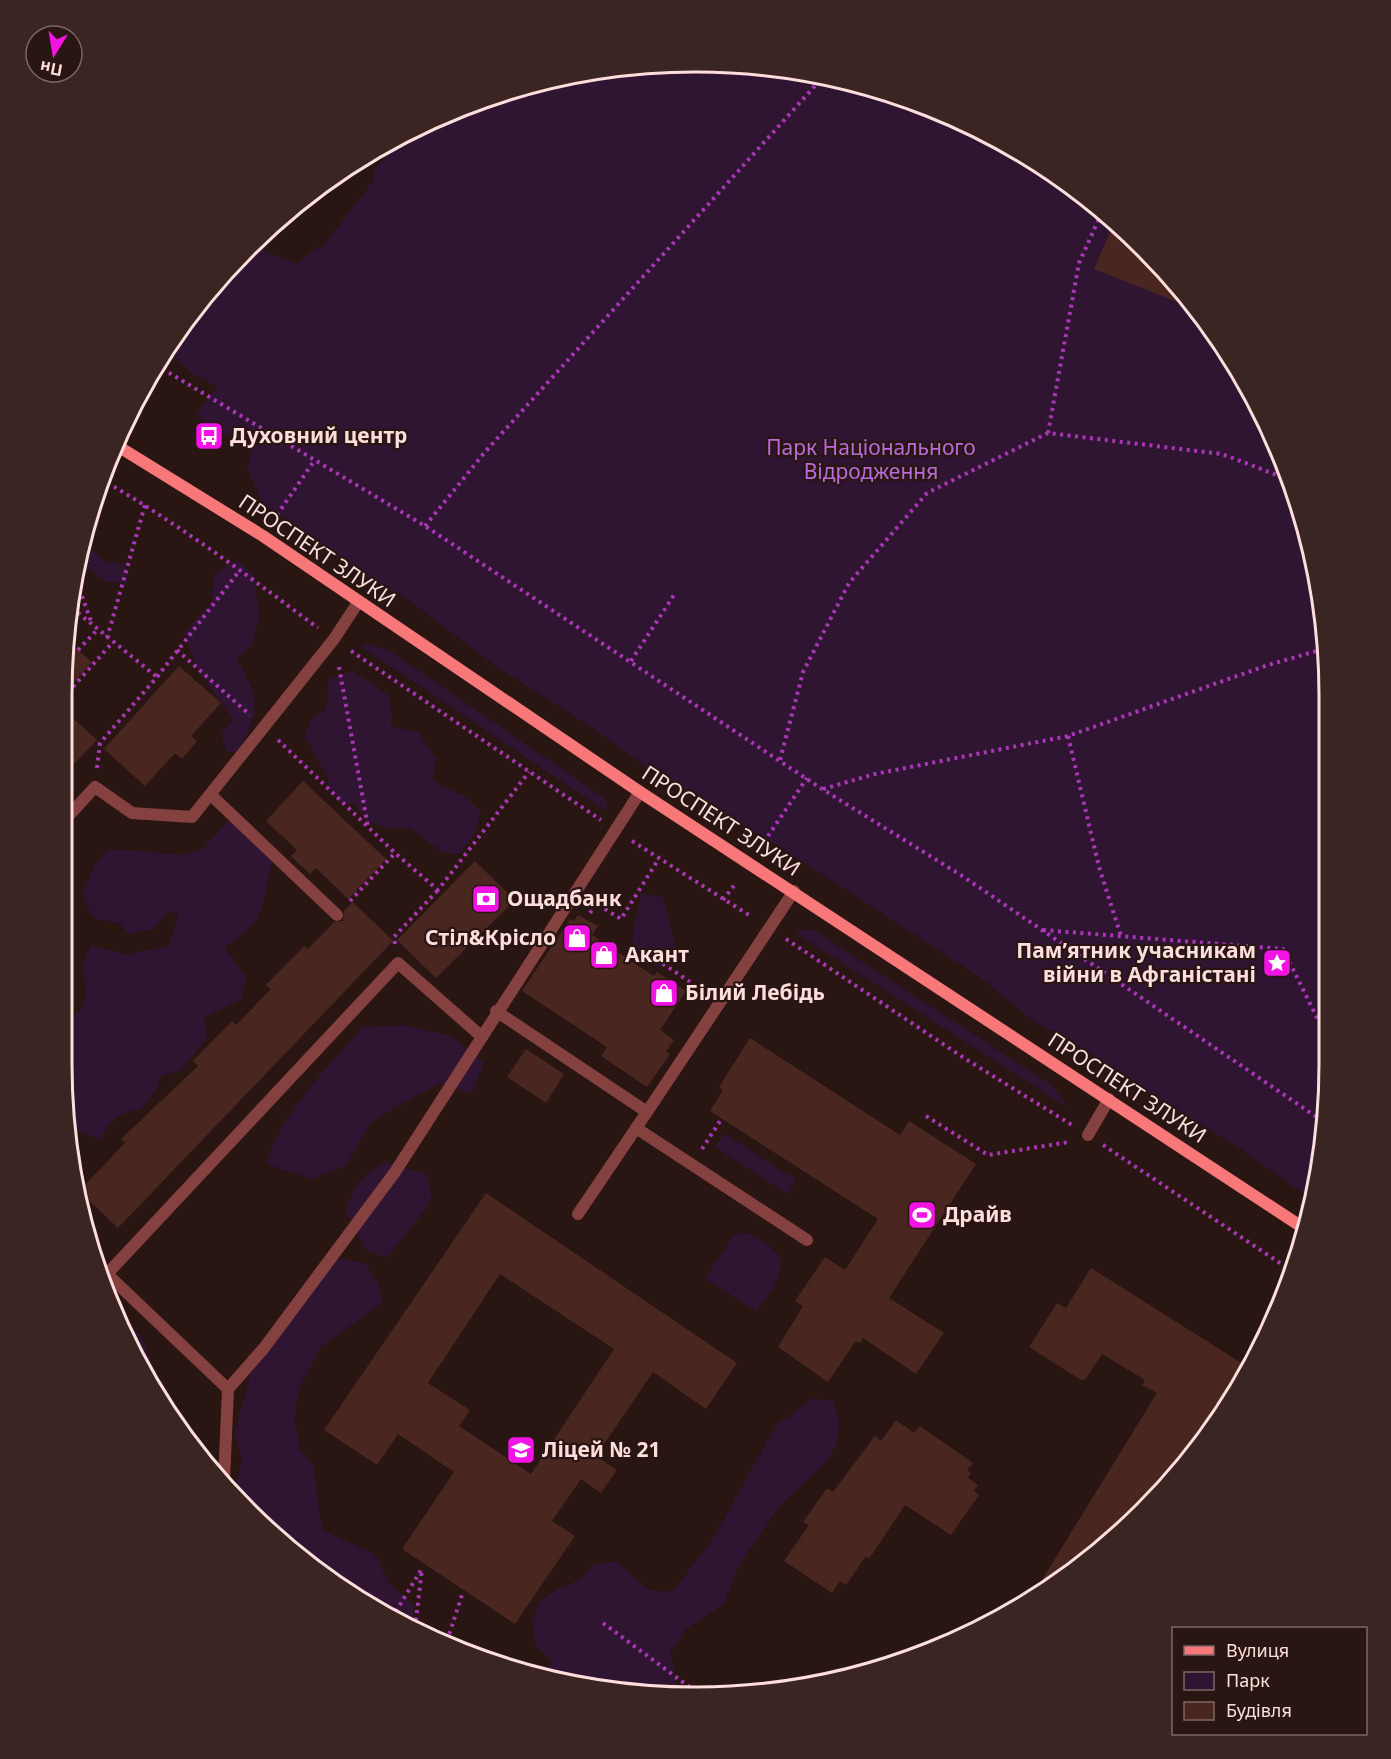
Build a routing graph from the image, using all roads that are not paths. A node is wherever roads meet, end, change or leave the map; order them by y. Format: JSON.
{"nodes":[{"id":1,"x":123,"y":449,"type":"edge"},
{"id":2,"x":358,"y":601,"type":"junction"},
{"id":3,"x":640,"y":792,"type":"junction"},
{"id":4,"x":211,"y":795,"type":"junction"},
{"id":5,"x":72,"y":812,"type":"edge"},
{"id":6,"x":794,"y":891,"type":"junction"},
{"id":7,"x":337,"y":915,"type":"road end"},
{"id":8,"x":496,"y":1011,"type":"junction"},
{"id":9,"x":481,"y":1036,"type":"junction"},
{"id":10,"x":1109,"y":1099,"type":"junction"},
{"id":11,"x":647,"y":1112,"type":"junction"},
{"id":12,"x":636,"y":1128,"type":"junction"},
{"id":13,"x":1082,"y":1137,"type":"road end"},
{"id":14,"x":578,"y":1214,"type":"dead end"},
{"id":15,"x":1298,"y":1224,"type":"edge"},
{"id":16,"x":807,"y":1240,"type":"dead end"},
{"id":17,"x":107,"y":1270,"type":"edge"},
{"id":18,"x":111,"y":1281,"type":"edge"},
{"id":19,"x":228,"y":1389,"type":"junction"},
{"id":20,"x":224,"y":1472,"type":"edge"}],
"edges":[{"from":1,"to":2,"type":"main road","name":"ПРОСПЕКТ ЗЛУКИ"},
{"from":2,"to":3,"type":"main road","name":"ПРОСПЕКТ ЗЛУКИ"},
{"from":2,"to":4,"type":"lane"},
{"from":3,"to":6,"type":"main road","name":"ПРОСПЕКТ ЗЛУКИ"},
{"from":3,"to":8,"type":"lane"},
{"from":4,"to":5,"type":"lane"},
{"from":4,"to":7,"type":"lane"},
{"from":6,"to":10,"type":"main road","name":"ПРОСПЕКТ ЗЛУКИ"},
{"from":6,"to":11,"type":"lane"},
{"from":8,"to":9,"type":"lane"},
{"from":8,"to":11,"type":"lane"},
{"from":9,"to":17,"type":"lane"},
{"from":9,"to":19,"type":"lane"},
{"from":10,"to":13,"type":"lane"},
{"from":10,"to":15,"type":"main road","name":"ПРОСПЕКТ ЗЛУКИ"},
{"from":11,"to":12,"type":"lane"},
{"from":12,"to":14,"type":"lane"},
{"from":12,"to":16,"type":"lane"},
{"from":18,"to":19,"type":"lane"},
{"from":19,"to":20,"type":"lane"}]}
